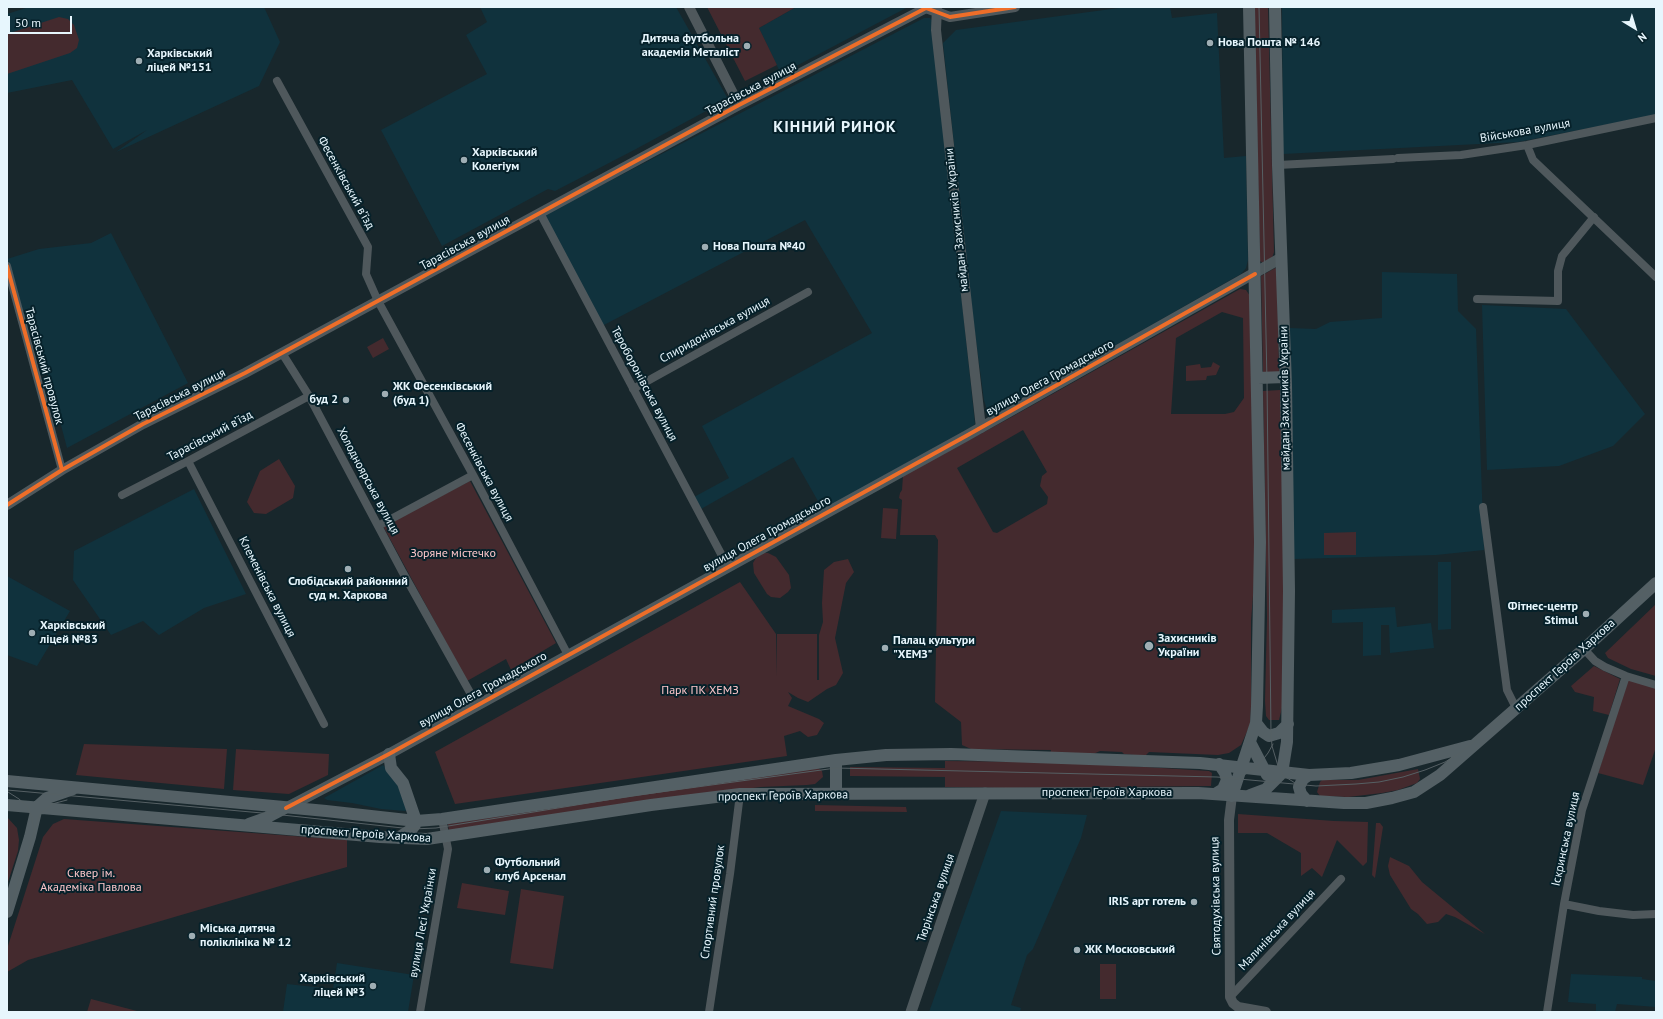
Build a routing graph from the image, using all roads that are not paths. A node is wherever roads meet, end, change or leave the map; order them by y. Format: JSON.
{"nodes":[{"id":1,"x":689,"y":7,"type":"edge"},
{"id":2,"x":1015,"y":7,"type":"edge"},
{"id":3,"x":1249,"y":7,"type":"edge"},
{"id":4,"x":1275,"y":7,"type":"edge"},
{"id":5,"x":937,"y":10,"type":"edge"},
{"id":6,"x":277,"y":81,"type":"dead end"},
{"id":7,"x":739,"y":105,"type":"junction"},
{"id":8,"x":1656,"y":118,"type":"edge"},
{"id":9,"x":1527,"y":145,"type":"junction"},
{"id":10,"x":1278,"y":165,"type":"junction"},
{"id":11,"x":540,"y":213,"type":"junction"},
{"id":12,"x":1594,"y":217,"type":"junction"},
{"id":13,"x":1281,"y":258,"type":"junction"},
{"id":14,"x":7,"y":266,"type":"edge"},
{"id":15,"x":1255,"y":274,"type":"junction"},
{"id":16,"x":1656,"y":277,"type":"edge"},
{"id":17,"x":808,"y":292,"type":"dead end"},
{"id":18,"x":1477,"y":299,"type":"dead end"},
{"id":19,"x":378,"y":301,"type":"junction"},
{"id":20,"x":282,"y":353,"type":"junction"},
{"id":21,"x":1285,"y":377,"type":"junction"},
{"id":22,"x":1258,"y":378,"type":"junction"},
{"id":23,"x":633,"y":389,"type":"junction"},
{"id":24,"x":309,"y":396,"type":"junction"},
{"id":25,"x":982,"y":428,"type":"junction"},
{"id":26,"x":188,"y":461,"type":"junction"},
{"id":27,"x":62,"y":470,"type":"junction"},
{"id":28,"x":473,"y":475,"type":"junction"},
{"id":29,"x":122,"y":495,"type":"dead end"},
{"id":30,"x":7,"y":505,"type":"edge"},
{"id":31,"x":1483,"y":507,"type":"dead end"},
{"id":32,"x":378,"y":526,"type":"junction"},
{"id":33,"x":728,"y":567,"type":"junction"},
{"id":34,"x":1656,"y":583,"type":"edge"},
{"id":35,"x":1584,"y":649,"type":"junction"},
{"id":36,"x":568,"y":655,"type":"junction"},
{"id":37,"x":1626,"y":676,"type":"junction"},
{"id":38,"x":1656,"y":685,"type":"edge"},
{"id":39,"x":477,"y":705,"type":"junction"},
{"id":40,"x":1516,"y":708,"type":"junction"},
{"id":41,"x":1256,"y":723,"type":"junction"},
{"id":42,"x":324,"y":724,"type":"dead end"},
{"id":43,"x":1288,"y":724,"type":"junction"},
{"id":44,"x":1288,"y":742,"type":"junction"},
{"id":45,"x":1251,"y":744,"type":"junction"},
{"id":46,"x":1474,"y":745,"type":"junction"},
{"id":47,"x":389,"y":754,"type":"junction"},
{"id":48,"x":836,"y":760,"type":"junction"},
{"id":49,"x":1219,"y":764,"type":"junction"},
{"id":50,"x":1243,"y":767,"type":"junction"},
{"id":51,"x":1264,"y":770,"type":"junction"},
{"id":52,"x":1282,"y":772,"type":"junction"},
{"id":53,"x":1309,"y":774,"type":"junction"},
{"id":54,"x":1227,"y":777,"type":"junction"},
{"id":55,"x":7,"y":781,"type":"edge"},
{"id":56,"x":1272,"y":784,"type":"junction"},
{"id":57,"x":82,"y":787,"type":"junction"},
{"id":58,"x":985,"y":792,"type":"junction"},
{"id":59,"x":740,"y":794,"type":"junction"},
{"id":60,"x":836,"y":794,"type":"junction"},
{"id":61,"x":1215,"y":794,"type":"junction"},
{"id":62,"x":1232,"y":796,"type":"junction"},
{"id":63,"x":1247,"y":797,"type":"junction"},
{"id":64,"x":1302,"y":801,"type":"junction"},
{"id":65,"x":7,"y":805,"type":"edge"},
{"id":66,"x":37,"y":807,"type":"junction"},
{"id":67,"x":286,"y":808,"type":"junction"},
{"id":68,"x":442,"y":819,"type":"junction"},
{"id":69,"x":416,"y":821,"type":"junction"},
{"id":70,"x":244,"y":825,"type":"junction"},
{"id":71,"x":447,"y":837,"type":"junction"},
{"id":72,"x":398,"y":838,"type":"junction"},
{"id":73,"x":1341,"y":879,"type":"dead end"},
{"id":74,"x":1564,"y":904,"type":"junction"},
{"id":75,"x":7,"y":912,"type":"edge"},
{"id":76,"x":1656,"y":914,"type":"edge"},
{"id":77,"x":1230,"y":998,"type":"junction"},
{"id":78,"x":420,"y":1012,"type":"edge"},
{"id":79,"x":709,"y":1012,"type":"edge"},
{"id":80,"x":911,"y":1012,"type":"edge"},
{"id":81,"x":1266,"y":1012,"type":"edge"},
{"id":82,"x":1547,"y":1012,"type":"edge"}],
"edges":[{"from":1,"to":7,"type":"street"},
{"from":2,"to":5,"type":"street"},
{"from":3,"to":15,"type":"main road"},
{"from":4,"to":10,"type":"main road","name":"майдан Захисників України"},
{"from":5,"to":7,"type":"street","name":"Тарасівська вулиця"},
{"from":5,"to":25,"type":"street","name":"майдан Захисників України"},
{"from":6,"to":19,"type":"street","name":"Фесенківський в’їзд"},
{"from":7,"to":11,"type":"street","name":"Тарасівська вулиця"},
{"from":8,"to":9,"type":"street","name":"Військова вулиця"},
{"from":9,"to":10,"type":"street","name":"Військова вулиця"},
{"from":9,"to":12,"type":"street"},
{"from":10,"to":13,"type":"main road","name":"майдан Захисників України"},
{"from":11,"to":19,"type":"street","name":"Тарасівська вулиця"},
{"from":11,"to":23,"type":"street","name":"Тероборонівська вулиця"},
{"from":12,"to":16,"type":"street"},
{"from":12,"to":18,"type":"street"},
{"from":13,"to":15,"type":"main road","name":"вулиця Олега Громадського"},
{"from":13,"to":21,"type":"main road","name":"майдан Захисників України"},
{"from":14,"to":27,"type":"street","name":"Тарасівський провулок"},
{"from":15,"to":22,"type":"main road"},
{"from":15,"to":25,"type":"main road","name":"вулиця Олега Громадського"},
{"from":17,"to":23,"type":"street","name":"Спиридонівська вулиця"},
{"from":19,"to":20,"type":"street","name":"Тарасівська вулиця"},
{"from":19,"to":28,"type":"street","name":"Фесенківська вулиця"},
{"from":20,"to":24,"type":"street","name":"Холодноярська вулиця"},
{"from":20,"to":27,"type":"street","name":"Тарасівська вулиця"},
{"from":21,"to":22,"type":"main road"},
{"from":21,"to":43,"type":"main road","name":"майдан Захисників України"},
{"from":22,"to":41,"type":"main road"},
{"from":23,"to":33,"type":"street","name":"Тероборонівська вулиця"},
{"from":24,"to":26,"type":"street","name":"Тарасівський в’їзд"},
{"from":24,"to":32,"type":"street","name":"Холодноярська вулиця"},
{"from":25,"to":33,"type":"main road","name":"вулиця Олега Громадського"},
{"from":26,"to":29,"type":"street","name":"Тарасівський в’їзд"},
{"from":26,"to":42,"type":"street","name":"Клеменівська вулиця"},
{"from":27,"to":30,"type":"street","name":"Тарасівська вулиця"},
{"from":28,"to":32,"type":"street"},
{"from":28,"to":36,"type":"street","name":"Фесенківська вулиця"},
{"from":31,"to":40,"type":"street"},
{"from":32,"to":39,"type":"street","name":"Холодноярська вулиця"},
{"from":33,"to":36,"type":"main road","name":"вулиця Олега Громадського"},
{"from":34,"to":35,"type":"main road","name":"проспект Героїв Харкова"},
{"from":35,"to":37,"type":"street"},
{"from":35,"to":40,"type":"main road","name":"проспект Героїв Харкова"},
{"from":36,"to":39,"type":"main road","name":"вулиця Олега Громадського"},
{"from":37,"to":38,"type":"street"},
{"from":37,"to":74,"type":"street","name":"Іскринська вулиця"},
{"from":39,"to":47,"type":"main road","name":"вулиця Олега Громадського"},
{"from":40,"to":46,"type":"main road","name":"проспект Героїв Харкова"},
{"from":41,"to":43,"type":"main road"},
{"from":41,"to":45,"type":"main road"},
{"from":43,"to":44,"type":"main road","name":"майдан Захисників України"},
{"from":44,"to":52,"type":"main road","name":"майдан Захисників України"},
{"from":44,"to":53,"type":"main road"},
{"from":45,"to":49,"type":"main road"},
{"from":45,"to":50,"type":"main road"},
{"from":45,"to":51,"type":"main road"},
{"from":46,"to":53,"type":"main road","name":"проспект Героїв Харкова"},
{"from":46,"to":64,"type":"main road","name":"проспект Героїв Харкова"},
{"from":47,"to":67,"type":"main road","name":"вулиця Олега Громадського"},
{"from":47,"to":69,"type":"main road"},
{"from":48,"to":49,"type":"main road","name":"проспект Героїв Харкова"},
{"from":48,"to":60,"type":"main road"},
{"from":48,"to":68,"type":"main road","name":"проспект Героїв Харкова"},
{"from":49,"to":50,"type":"main road","name":"проспект Героїв Харкова"},
{"from":49,"to":54,"type":"main road"},
{"from":50,"to":51,"type":"main road","name":"проспект Героїв Харкова"},
{"from":50,"to":62,"type":"main road"},
{"from":51,"to":52,"type":"main road","name":"проспект Героїв Харкова"},
{"from":51,"to":56,"type":"main road"},
{"from":52,"to":53,"type":"main road","name":"проспект Героїв Харкова"},
{"from":52,"to":56,"type":"main road","name":"майдан Захисників України"},
{"from":53,"to":64,"type":"main road"},
{"from":54,"to":61,"type":"main road"},
{"from":54,"to":62,"type":"main road"},
{"from":55,"to":57,"type":"main road","name":"проспект Героїв Харкова"},
{"from":56,"to":63,"type":"main road","name":"майдан Захисників України"},
{"from":56,"to":64,"type":"main road"},
{"from":57,"to":66,"type":"main road"},
{"from":57,"to":67,"type":"main road","name":"проспект Героїв Харкова"},
{"from":58,"to":60,"type":"main road","name":"проспект Героїв Харкова"},
{"from":58,"to":61,"type":"main road","name":"проспект Героїв Харкова"},
{"from":58,"to":80,"type":"main road","name":"Тюрінська вулиця"},
{"from":59,"to":60,"type":"main road","name":"проспект Героїв Харкова"},
{"from":59,"to":71,"type":"main road","name":"проспект Героїв Харкова"},
{"from":59,"to":79,"type":"street","name":"Спортивний провулок"},
{"from":61,"to":62,"type":"main road","name":"проспект Героїв Харкова"},
{"from":62,"to":63,"type":"main road","name":"проспект Героїв Харкова"},
{"from":62,"to":77,"type":"street","name":"Святодухівська вулиця"},
{"from":63,"to":64,"type":"main road","name":"проспект Героїв Харкова"},
{"from":65,"to":66,"type":"main road","name":"проспект Героїв Харкова"},
{"from":66,"to":70,"type":"main road","name":"проспект Героїв Харкова"},
{"from":66,"to":75,"type":"main road"},
{"from":67,"to":69,"type":"main road","name":"проспект Героїв Харкова"},
{"from":67,"to":70,"type":"main road"},
{"from":68,"to":69,"type":"main road","name":"проспект Героїв Харкова"},
{"from":68,"to":71,"type":"street","name":"вулиця Лесі Українки"},
{"from":69,"to":72,"type":"main road"},
{"from":70,"to":72,"type":"main road","name":"проспект Героїв Харкова"},
{"from":71,"to":72,"type":"main road","name":"проспект Героїв Харкова"},
{"from":71,"to":78,"type":"street","name":"вулиця Лесі Українки"},
{"from":73,"to":77,"type":"street","name":"Малинівська вулиця"},
{"from":74,"to":76,"type":"street"},
{"from":74,"to":82,"type":"street","name":"Іскринська вулиця"},
{"from":77,"to":81,"type":"street"}]}
